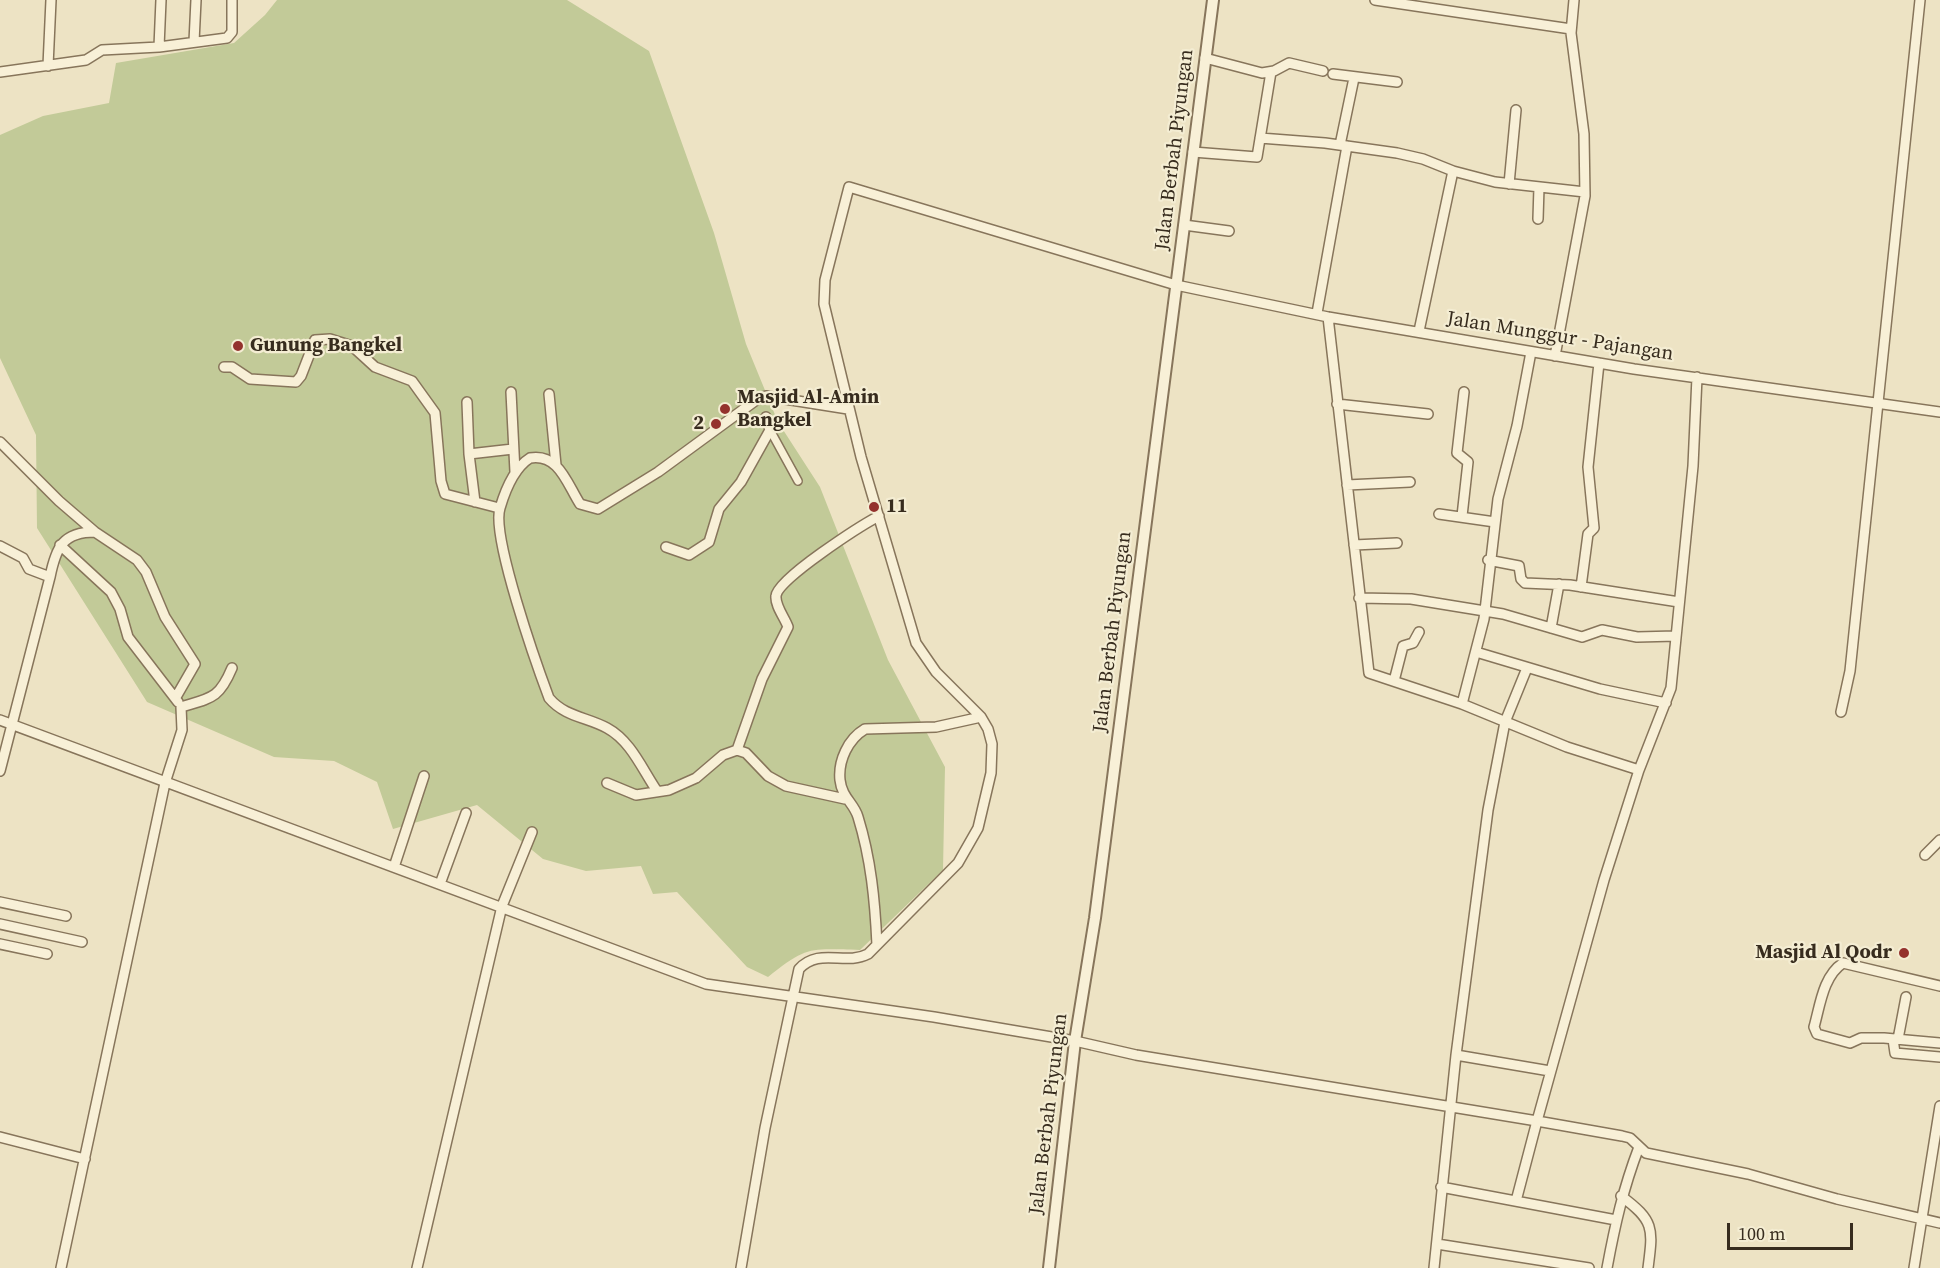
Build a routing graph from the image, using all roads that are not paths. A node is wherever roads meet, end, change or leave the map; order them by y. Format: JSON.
{"nodes":[{"id":1,"x":51,"y":0,"type":"edge"},
{"id":2,"x":161,"y":0,"type":"edge"},
{"id":3,"x":196,"y":0,"type":"edge"},
{"id":4,"x":232,"y":0,"type":"edge"},
{"id":5,"x":1213,"y":0,"type":"edge"},
{"id":6,"x":1374,"y":0,"type":"edge"},
{"id":7,"x":1574,"y":0,"type":"edge"},
{"id":8,"x":1920,"y":0,"type":"edge"},
{"id":9,"x":1571,"y":29,"type":"junction"},
{"id":10,"x":194,"y":42,"type":"junction"},
{"id":11,"x":159,"y":47,"type":"junction"},
{"id":12,"x":1205,"y":58,"type":"junction"},
{"id":13,"x":48,"y":66,"type":"junction"},
{"id":14,"x":0,"y":72,"type":"edge"},
{"id":15,"x":1271,"y":72,"type":"junction"},
{"id":16,"x":1354,"y":78,"type":"junction"},
{"id":17,"x":1397,"y":82,"type":"dead end"},
{"id":18,"x":1516,"y":110,"type":"dead end"},
{"id":19,"x":1260,"y":138,"type":"junction"},
{"id":20,"x":1344,"y":146,"type":"junction"},
{"id":21,"x":1193,"y":152,"type":"junction"},
{"id":22,"x":1453,"y":171,"type":"junction"},
{"id":23,"x":1509,"y":184,"type":"junction"},
{"id":24,"x":1539,"y":187,"type":"junction"},
{"id":25,"x":1585,"y":192,"type":"junction"},
{"id":26,"x":1538,"y":219,"type":"dead end"},
{"id":27,"x":1184,"y":225,"type":"junction"},
{"id":28,"x":1229,"y":231,"type":"dead end"},
{"id":29,"x":1176,"y":285,"type":"junction"},
{"id":30,"x":1317,"y":313,"type":"junction"},
{"id":31,"x":1328,"y":317,"type":"junction"},
{"id":32,"x":1419,"y":331,"type":"junction"},
{"id":33,"x":1531,"y":352,"type":"junction"},
{"id":34,"x":1555,"y":356,"type":"junction"},
{"id":35,"x":1599,"y":363,"type":"junction"},
{"id":36,"x":224,"y":367,"type":"dead end"},
{"id":37,"x":1697,"y":377,"type":"junction"},
{"id":38,"x":511,"y":392,"type":"dead end"},
{"id":39,"x":1464,"y":392,"type":"dead end"},
{"id":40,"x":549,"y":394,"type":"dead end"},
{"id":41,"x":467,"y":402,"type":"dead end"},
{"id":42,"x":1337,"y":404,"type":"junction"},
{"id":43,"x":1879,"y":404,"type":"junction"},
{"id":44,"x":849,"y":409,"type":"junction"},
{"id":45,"x":1940,"y":412,"type":"edge"},
{"id":46,"x":1428,"y":414,"type":"dead end"},
{"id":47,"x":766,"y":417,"type":"dead end"},
{"id":48,"x":770,"y":430,"type":"junction"},
{"id":49,"x":0,"y":442,"type":"edge"},
{"id":50,"x":513,"y":449,"type":"junction"},
{"id":51,"x":469,"y":454,"type":"junction"},
{"id":52,"x":556,"y":465,"type":"junction"},
{"id":53,"x":515,"y":472,"type":"junction"},
{"id":54,"x":798,"y":481,"type":"dead end"},
{"id":55,"x":1410,"y":482,"type":"dead end"},
{"id":56,"x":1347,"y":484,"type":"junction"},
{"id":57,"x":475,"y":502,"type":"junction"},
{"id":58,"x":500,"y":508,"type":"junction"},
{"id":59,"x":878,"y":513,"type":"junction"},
{"id":60,"x":1439,"y":514,"type":"dead end"},
{"id":61,"x":1462,"y":516,"type":"junction"},
{"id":62,"x":1495,"y":522,"type":"junction"},
{"id":63,"x":95,"y":532,"type":"junction"},
{"id":64,"x":831,"y":540,"type":"dead end"},
{"id":65,"x":1397,"y":543,"type":"dead end"},
{"id":66,"x":60,"y":545,"type":"junction"},
{"id":67,"x":1354,"y":545,"type":"junction"},
{"id":68,"x":0,"y":546,"type":"edge"},
{"id":69,"x":666,"y":547,"type":"dead end"},
{"id":70,"x":1488,"y":561,"type":"junction"},
{"id":71,"x":50,"y":577,"type":"junction"},
{"id":72,"x":1559,"y":584,"type":"junction"},
{"id":73,"x":1581,"y":587,"type":"junction"},
{"id":74,"x":1359,"y":598,"type":"junction"},
{"id":75,"x":1679,"y":602,"type":"junction"},
{"id":76,"x":1485,"y":611,"type":"junction"},
{"id":77,"x":1551,"y":628,"type":"junction"},
{"id":78,"x":1419,"y":632,"type":"dead end"},
{"id":79,"x":1676,"y":636,"type":"junction"},
{"id":80,"x":1476,"y":652,"type":"junction"},
{"id":81,"x":232,"y":668,"type":"dead end"},
{"id":82,"x":1527,"y":668,"type":"junction"},
{"id":83,"x":1394,"y":681,"type":"junction"},
{"id":84,"x":176,"y":698,"type":"junction"},
{"id":85,"x":1666,"y":703,"type":"junction"},
{"id":86,"x":1462,"y":704,"type":"junction"},
{"id":87,"x":181,"y":707,"type":"junction"},
{"id":88,"x":1841,"y":712,"type":"dead end"},
{"id":89,"x":981,"y":717,"type":"junction"},
{"id":90,"x":0,"y":720,"type":"edge"},
{"id":91,"x":1505,"y":722,"type":"junction"},
{"id":92,"x":11,"y":724,"type":"junction"},
{"id":93,"x":737,"y":750,"type":"junction"},
{"id":94,"x":1639,"y":770,"type":"junction"},
{"id":95,"x":0,"y":771,"type":"edge"},
{"id":96,"x":424,"y":776,"type":"dead end"},
{"id":97,"x":165,"y":783,"type":"junction"},
{"id":98,"x":607,"y":783,"type":"dead end"},
{"id":99,"x":657,"y":791,"type":"junction"},
{"id":100,"x":845,"y":799,"type":"junction"},
{"id":101,"x":466,"y":813,"type":"dead end"},
{"id":102,"x":532,"y":832,"type":"dead end"},
{"id":103,"x":1940,"y":840,"type":"edge"},
{"id":104,"x":1925,"y":855,"type":"dead end"},
{"id":105,"x":394,"y":867,"type":"junction"},
{"id":106,"x":440,"y":884,"type":"junction"},
{"id":107,"x":0,"y":902,"type":"edge"},
{"id":108,"x":502,"y":906,"type":"junction"},
{"id":109,"x":66,"y":916,"type":"dead end"},
{"id":110,"x":0,"y":924,"type":"edge"},
{"id":111,"x":82,"y":942,"type":"dead end"},
{"id":112,"x":0,"y":944,"type":"edge"},
{"id":113,"x":877,"y":945,"type":"junction"},
{"id":114,"x":47,"y":954,"type":"dead end"},
{"id":115,"x":1940,"y":986,"type":"edge"},
{"id":116,"x":792,"y":995,"type":"junction"},
{"id":117,"x":1906,"y":997,"type":"dead end"},
{"id":118,"x":1896,"y":1039,"type":"junction"},
{"id":119,"x":1075,"y":1041,"type":"junction"},
{"id":120,"x":1940,"y":1043,"type":"edge"},
{"id":121,"x":1456,"y":1055,"type":"junction"},
{"id":122,"x":1940,"y":1057,"type":"edge"},
{"id":123,"x":1550,"y":1071,"type":"junction"},
{"id":124,"x":1940,"y":1106,"type":"edge"},
{"id":125,"x":1451,"y":1108,"type":"junction"},
{"id":126,"x":1537,"y":1121,"type":"junction"},
{"id":127,"x":0,"y":1137,"type":"edge"},
{"id":128,"x":1642,"y":1150,"type":"junction"},
{"id":129,"x":85,"y":1158,"type":"junction"},
{"id":130,"x":1441,"y":1187,"type":"junction"},
{"id":131,"x":1621,"y":1196,"type":"junction"},
{"id":132,"x":1516,"y":1200,"type":"junction"},
{"id":133,"x":1924,"y":1219,"type":"junction"},
{"id":134,"x":1616,"y":1220,"type":"junction"},
{"id":135,"x":1940,"y":1222,"type":"edge"},
{"id":136,"x":1437,"y":1245,"type":"junction"},
{"id":137,"x":61,"y":1268,"type":"edge"},
{"id":138,"x":417,"y":1268,"type":"edge"},
{"id":139,"x":741,"y":1268,"type":"edge"},
{"id":140,"x":1049,"y":1268,"type":"edge"},
{"id":141,"x":1434,"y":1268,"type":"edge"},
{"id":142,"x":1589,"y":1268,"type":"edge"},
{"id":143,"x":1607,"y":1268,"type":"edge"},
{"id":144,"x":1648,"y":1268,"type":"edge"},
{"id":145,"x":1914,"y":1268,"type":"edge"}],
"edges":[{"from":1,"to":13,"type":"street"},
{"from":2,"to":11,"type":"street"},
{"from":3,"to":10,"type":"street"},
{"from":4,"to":10,"type":"street"},
{"from":5,"to":12,"type":"street","name":"Jalan Berbah Piyungan"},
{"from":6,"to":9,"type":"street"},
{"from":7,"to":9,"type":"street"},
{"from":8,"to":43,"type":"street"},
{"from":9,"to":25,"type":"street"},
{"from":10,"to":11,"type":"street"},
{"from":11,"to":13,"type":"street"},
{"from":12,"to":15,"type":"street"},
{"from":12,"to":21,"type":"street","name":"Jalan Berbah Piyungan"},
{"from":13,"to":14,"type":"street"},
{"from":15,"to":16,"type":"street"},
{"from":15,"to":19,"type":"street"},
{"from":16,"to":17,"type":"street"},
{"from":16,"to":20,"type":"street"},
{"from":18,"to":23,"type":"street"},
{"from":19,"to":20,"type":"street"},
{"from":19,"to":21,"type":"street"},
{"from":20,"to":22,"type":"street"},
{"from":20,"to":30,"type":"street"},
{"from":21,"to":27,"type":"street","name":"Jalan Berbah Piyungan"},
{"from":22,"to":23,"type":"street"},
{"from":22,"to":32,"type":"street"},
{"from":23,"to":24,"type":"street"},
{"from":24,"to":25,"type":"street"},
{"from":24,"to":26,"type":"street"},
{"from":25,"to":34,"type":"street"},
{"from":27,"to":28,"type":"street"},
{"from":27,"to":29,"type":"street","name":"Jalan Berbah Piyungan"},
{"from":29,"to":30,"type":"street","name":"Jalan Munggur - Pajangan"},
{"from":29,"to":44,"type":"street","name":"Jalan Munggur - Pajangan"},
{"from":29,"to":119,"type":"street","name":"Jalan Berbah Piyungan"},
{"from":30,"to":31,"type":"street","name":"Jalan Munggur - Pajangan"},
{"from":31,"to":32,"type":"street","name":"Jalan Munggur - Pajangan"},
{"from":31,"to":42,"type":"street"},
{"from":32,"to":33,"type":"street","name":"Jalan Munggur - Pajangan"},
{"from":33,"to":34,"type":"street","name":"Jalan Munggur - Pajangan"},
{"from":33,"to":62,"type":"street"},
{"from":34,"to":35,"type":"street","name":"Jalan Munggur - Pajangan"},
{"from":35,"to":37,"type":"street","name":"Jalan Munggur - Pajangan"},
{"from":35,"to":73,"type":"street"},
{"from":36,"to":57,"type":"street"},
{"from":37,"to":43,"type":"street","name":"Jalan Munggur - Pajangan"},
{"from":37,"to":75,"type":"street"},
{"from":38,"to":50,"type":"street"},
{"from":39,"to":61,"type":"street"},
{"from":40,"to":52,"type":"street"},
{"from":41,"to":51,"type":"street"},
{"from":42,"to":46,"type":"street"},
{"from":42,"to":56,"type":"street"},
{"from":43,"to":45,"type":"street","name":"Jalan Munggur - Pajangan"},
{"from":43,"to":88,"type":"street"},
{"from":44,"to":52,"type":"street"},
{"from":44,"to":59,"type":"street"},
{"from":47,"to":48,"type":"street"},
{"from":48,"to":54,"type":"street"},
{"from":48,"to":69,"type":"street"},
{"from":49,"to":63,"type":"street"},
{"from":50,"to":51,"type":"street"},
{"from":50,"to":53,"type":"street"},
{"from":51,"to":57,"type":"street"},
{"from":52,"to":53,"type":"street"},
{"from":53,"to":58,"type":"street"},
{"from":55,"to":56,"type":"street"},
{"from":56,"to":67,"type":"street"},
{"from":57,"to":58,"type":"street"},
{"from":58,"to":99,"type":"street"},
{"from":59,"to":64,"type":"street"},
{"from":59,"to":89,"type":"street"},
{"from":59,"to":93,"type":"street"},
{"from":60,"to":61,"type":"street"},
{"from":61,"to":62,"type":"street"},
{"from":62,"to":70,"type":"street"},
{"from":63,"to":66,"type":"street"},
{"from":63,"to":84,"type":"street"},
{"from":65,"to":67,"type":"street"},
{"from":66,"to":71,"type":"street"},
{"from":66,"to":84,"type":"street"},
{"from":67,"to":74,"type":"street"},
{"from":68,"to":71,"type":"street"},
{"from":70,"to":72,"type":"street"},
{"from":70,"to":76,"type":"street"},
{"from":71,"to":92,"type":"street"},
{"from":72,"to":73,"type":"street"},
{"from":72,"to":77,"type":"street"},
{"from":73,"to":75,"type":"street"},
{"from":74,"to":76,"type":"street"},
{"from":74,"to":83,"type":"street"},
{"from":75,"to":79,"type":"street"},
{"from":76,"to":77,"type":"street"},
{"from":76,"to":80,"type":"street"},
{"from":77,"to":79,"type":"street"},
{"from":78,"to":83,"type":"street"},
{"from":79,"to":85,"type":"street"},
{"from":80,"to":82,"type":"street"},
{"from":80,"to":86,"type":"street"},
{"from":81,"to":87,"type":"street"},
{"from":82,"to":85,"type":"street"},
{"from":82,"to":91,"type":"street"},
{"from":83,"to":86,"type":"street"},
{"from":84,"to":87,"type":"street"},
{"from":85,"to":94,"type":"street"},
{"from":86,"to":91,"type":"street"},
{"from":87,"to":97,"type":"street"},
{"from":89,"to":100,"type":"street"},
{"from":89,"to":113,"type":"street"},
{"from":90,"to":92,"type":"street"},
{"from":91,"to":94,"type":"street"},
{"from":91,"to":121,"type":"street"},
{"from":92,"to":95,"type":"street"},
{"from":92,"to":97,"type":"street"},
{"from":93,"to":99,"type":"street"},
{"from":93,"to":100,"type":"street"},
{"from":94,"to":123,"type":"street"},
{"from":96,"to":105,"type":"street"},
{"from":97,"to":105,"type":"street"},
{"from":97,"to":129,"type":"street"},
{"from":98,"to":99,"type":"street"},
{"from":100,"to":113,"type":"street"},
{"from":101,"to":106,"type":"street"},
{"from":102,"to":108,"type":"street"},
{"from":103,"to":104,"type":"street"},
{"from":105,"to":106,"type":"street"},
{"from":106,"to":108,"type":"street"},
{"from":107,"to":109,"type":"street"},
{"from":108,"to":116,"type":"street"},
{"from":108,"to":138,"type":"street"},
{"from":110,"to":111,"type":"street"},
{"from":112,"to":114,"type":"street"},
{"from":113,"to":116,"type":"street"},
{"from":115,"to":118,"type":"street"},
{"from":116,"to":119,"type":"street"},
{"from":116,"to":139,"type":"street"},
{"from":117,"to":118,"type":"street"},
{"from":118,"to":120,"type":"street"},
{"from":118,"to":122,"type":"street"},
{"from":119,"to":125,"type":"street"},
{"from":119,"to":140,"type":"street","name":"Jalan Berbah Piyungan"},
{"from":121,"to":123,"type":"street"},
{"from":121,"to":125,"type":"street"},
{"from":123,"to":126,"type":"street"},
{"from":124,"to":133,"type":"street"},
{"from":125,"to":126,"type":"street"},
{"from":125,"to":130,"type":"street"},
{"from":126,"to":128,"type":"street"},
{"from":126,"to":132,"type":"street"},
{"from":127,"to":129,"type":"street"},
{"from":128,"to":131,"type":"street"},
{"from":128,"to":133,"type":"street"},
{"from":129,"to":137,"type":"street"},
{"from":130,"to":132,"type":"street"},
{"from":130,"to":136,"type":"street"},
{"from":131,"to":134,"type":"street"},
{"from":131,"to":144,"type":"street"},
{"from":132,"to":134,"type":"street"},
{"from":133,"to":135,"type":"street"},
{"from":133,"to":145,"type":"street"},
{"from":134,"to":143,"type":"street"},
{"from":136,"to":141,"type":"street"},
{"from":136,"to":142,"type":"street"}]}
